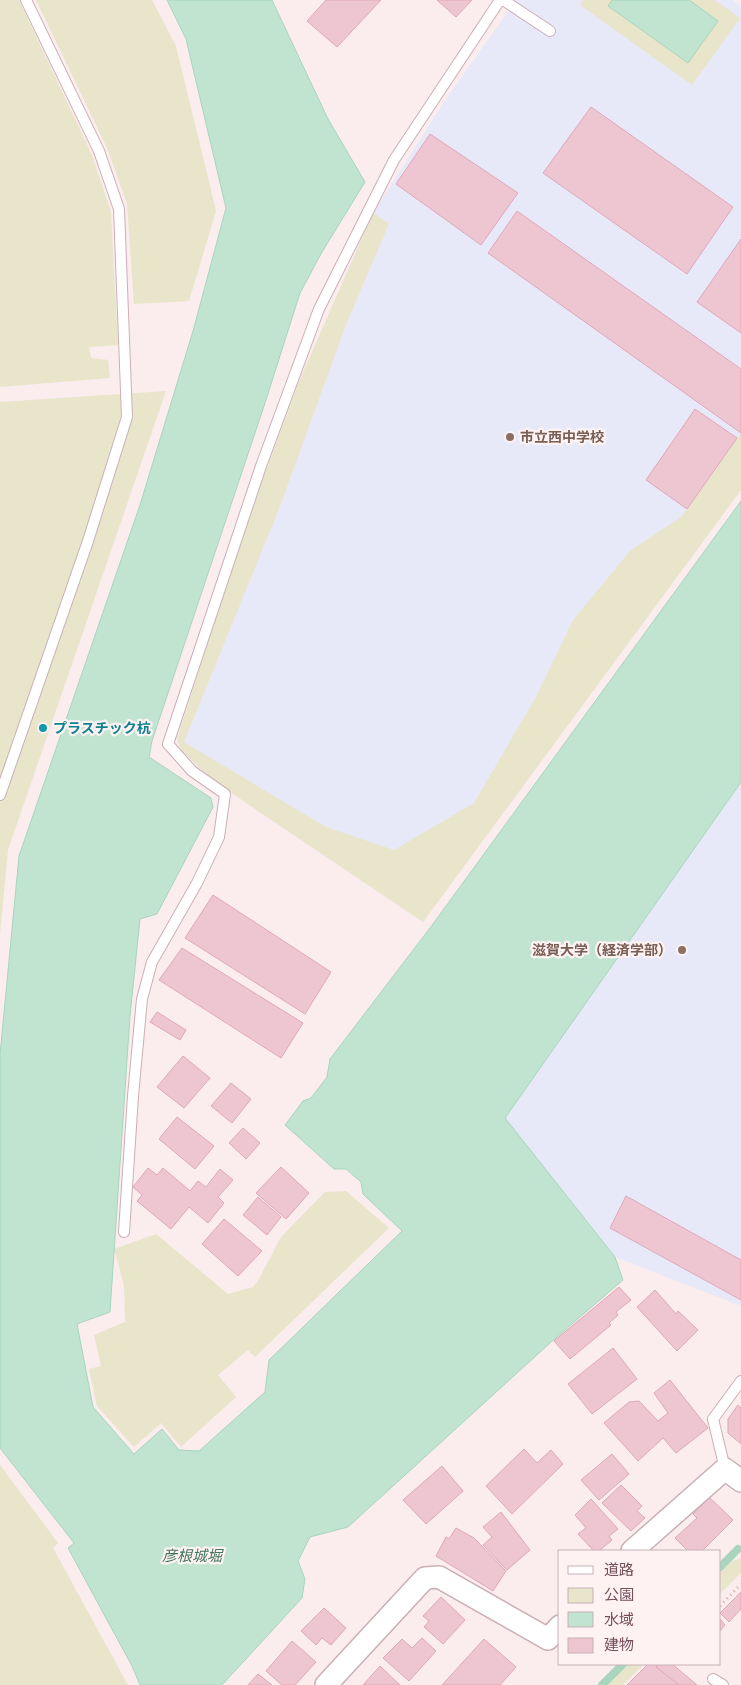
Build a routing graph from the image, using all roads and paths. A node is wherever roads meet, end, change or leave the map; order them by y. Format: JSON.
{"nodes":[{"id":1,"x":26,"y":0,"type":"edge"},
{"id":2,"x":501,"y":0,"type":"edge"},
{"id":3,"x":550,"y":31,"type":"dead end"},
{"id":4,"x":0,"y":795,"type":"edge"},
{"id":5,"x":124,"y":1232,"type":"dead end"},
{"id":6,"x":741,"y":1380,"type":"edge"},
{"id":7,"x":733,"y":1475,"type":"edge"},
{"id":8,"x":633,"y":1550,"type":"edge"},
{"id":9,"x":741,"y":1584,"type":"edge"},
{"id":10,"x":721,"y":1605,"type":"edge"},
{"id":11,"x":553,"y":1637,"type":"edge"},
{"id":12,"x":713,"y":1679,"type":"dead end"},
{"id":13,"x":326,"y":1685,"type":"edge"},
{"id":14,"x":723,"y":1685,"type":"edge"}],
"edges":[{"from":1,"to":4,"type":"lane"},
{"from":2,"to":3,"type":"lane"},
{"from":2,"to":5,"type":"lane"},
{"from":6,"to":7,"type":"lane"},
{"from":7,"to":8,"type":"street"},
{"from":9,"to":10,"type":"path"},
{"from":11,"to":13,"type":"street"},
{"from":12,"to":14,"type":"lane"}]}
